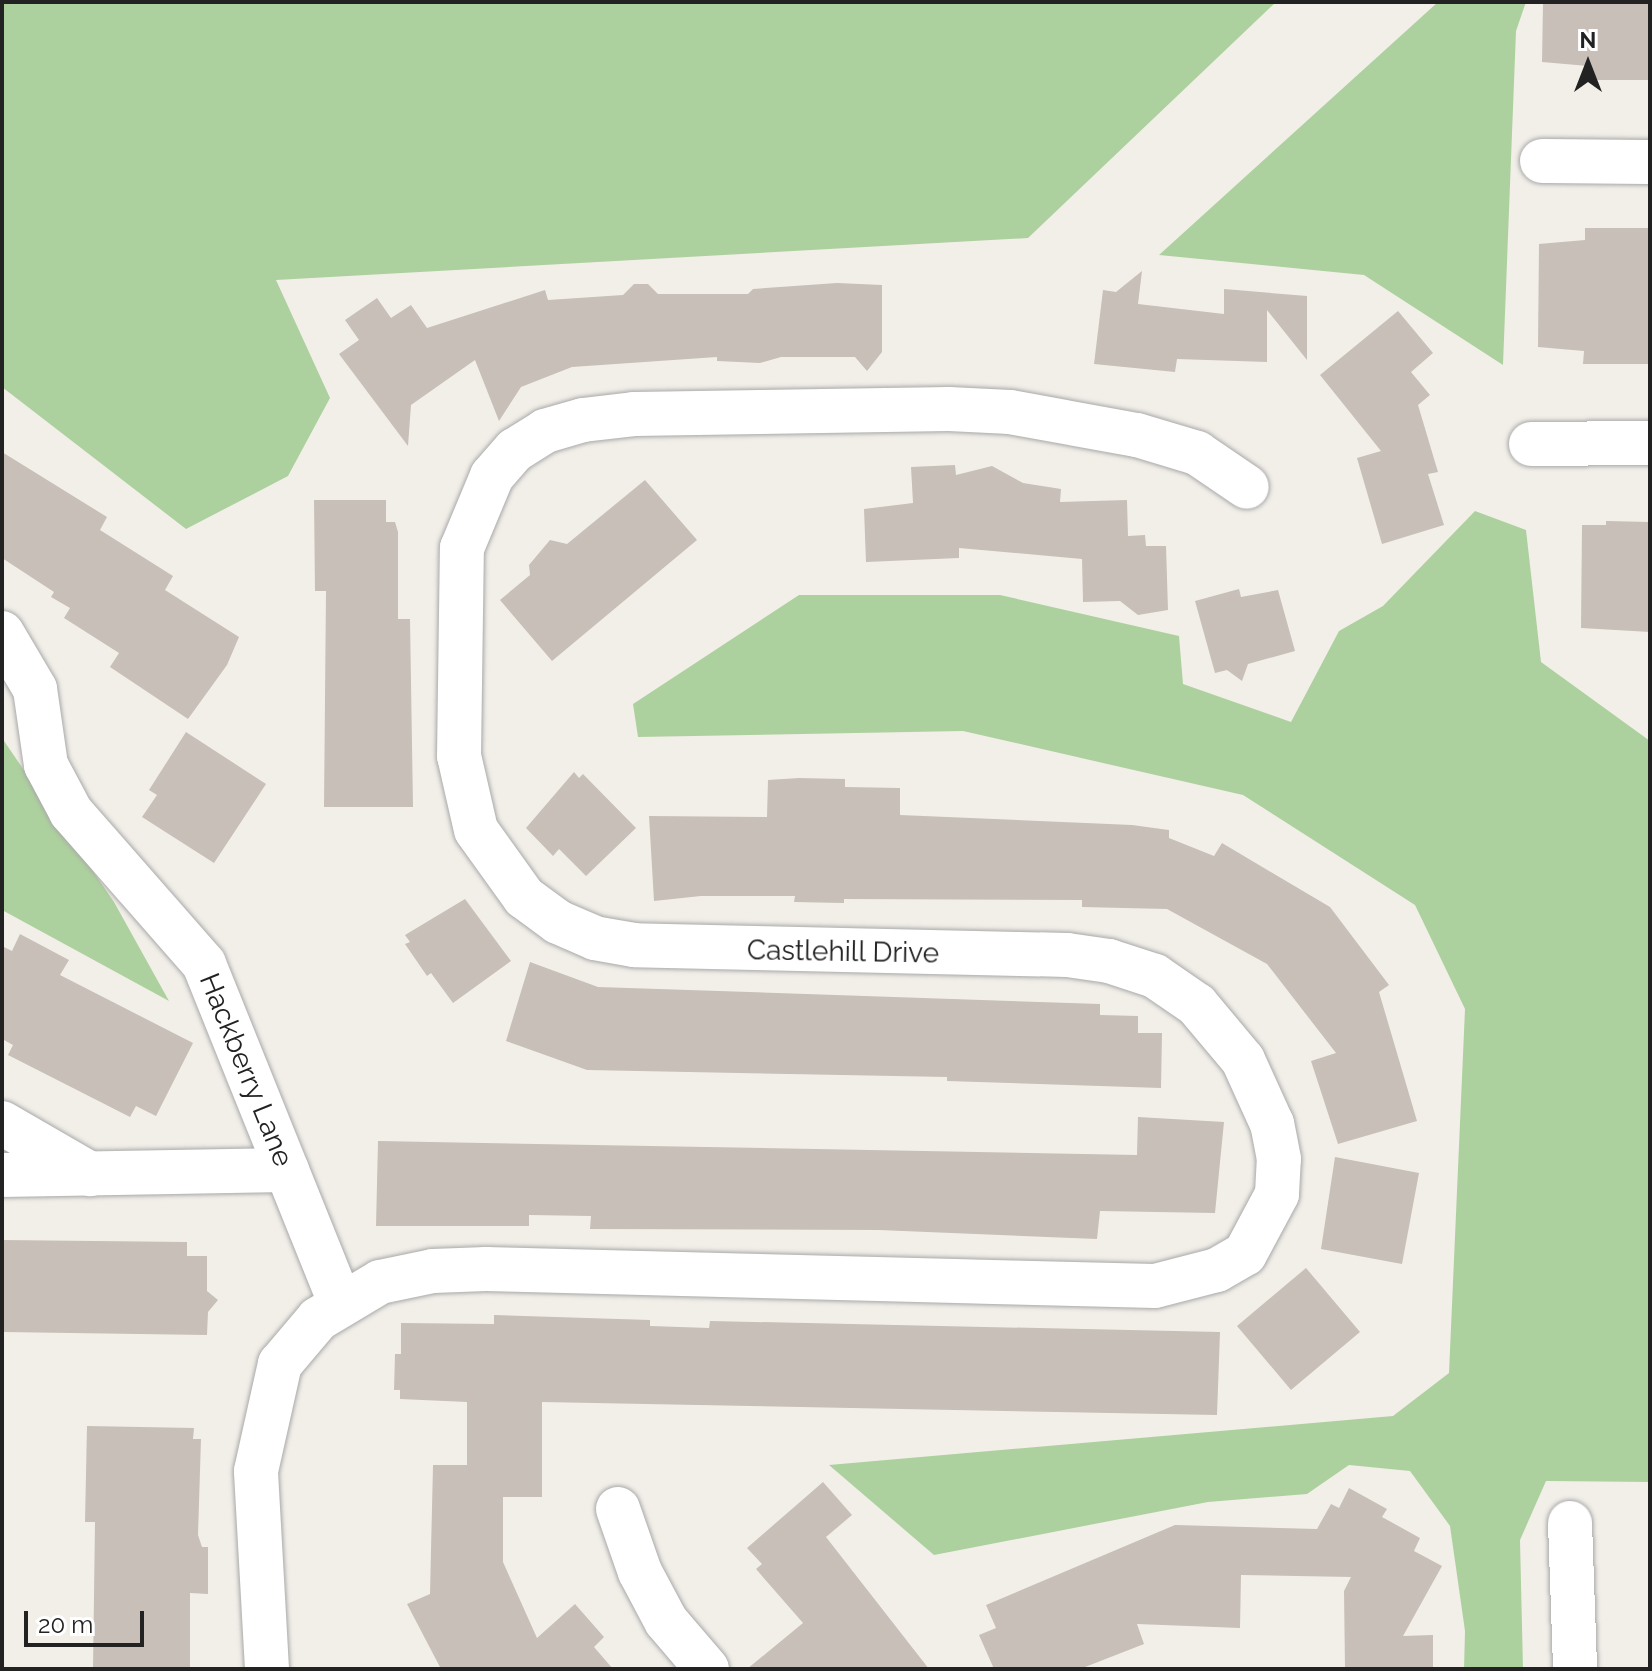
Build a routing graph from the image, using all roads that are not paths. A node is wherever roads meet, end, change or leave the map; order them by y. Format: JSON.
{"nodes":[{"id":1,"x":1542,"y":161,"type":"dead end"},
{"id":2,"x":1650,"y":162,"type":"edge"},
{"id":3,"x":1650,"y":443,"type":"edge"},
{"id":4,"x":1531,"y":444,"type":"dead end"},
{"id":5,"x":1247,"y":487,"type":"dead end"},
{"id":6,"x":2,"y":633,"type":"edge"},
{"id":7,"x":2,"y":1123,"type":"edge"},
{"id":8,"x":287,"y":1170,"type":"junction"},
{"id":9,"x":91,"y":1174,"type":"junction"},
{"id":10,"x":2,"y":1175,"type":"edge"},
{"id":11,"x":341,"y":1305,"type":"junction"},
{"id":12,"x":618,"y":1509,"type":"dead end"},
{"id":13,"x":1570,"y":1523,"type":"dead end"},
{"id":14,"x":267,"y":1669,"type":"edge"},
{"id":15,"x":707,"y":1669,"type":"edge"},
{"id":16,"x":1575,"y":1669,"type":"edge"}],
"edges":[{"from":1,"to":2,"type":"street"},
{"from":3,"to":4,"type":"street"},
{"from":5,"to":11,"type":"street","name":"Castlehill Drive"},
{"from":6,"to":8,"type":"street","name":"Hackberry Lane"},
{"from":7,"to":9,"type":"street"},
{"from":8,"to":9,"type":"street"},
{"from":8,"to":11,"type":"street","name":"Hackberry Lane"},
{"from":9,"to":10,"type":"street"},
{"from":11,"to":14,"type":"street","name":"Castlehill Drive"},
{"from":12,"to":15,"type":"street"},
{"from":13,"to":16,"type":"street"}]}
